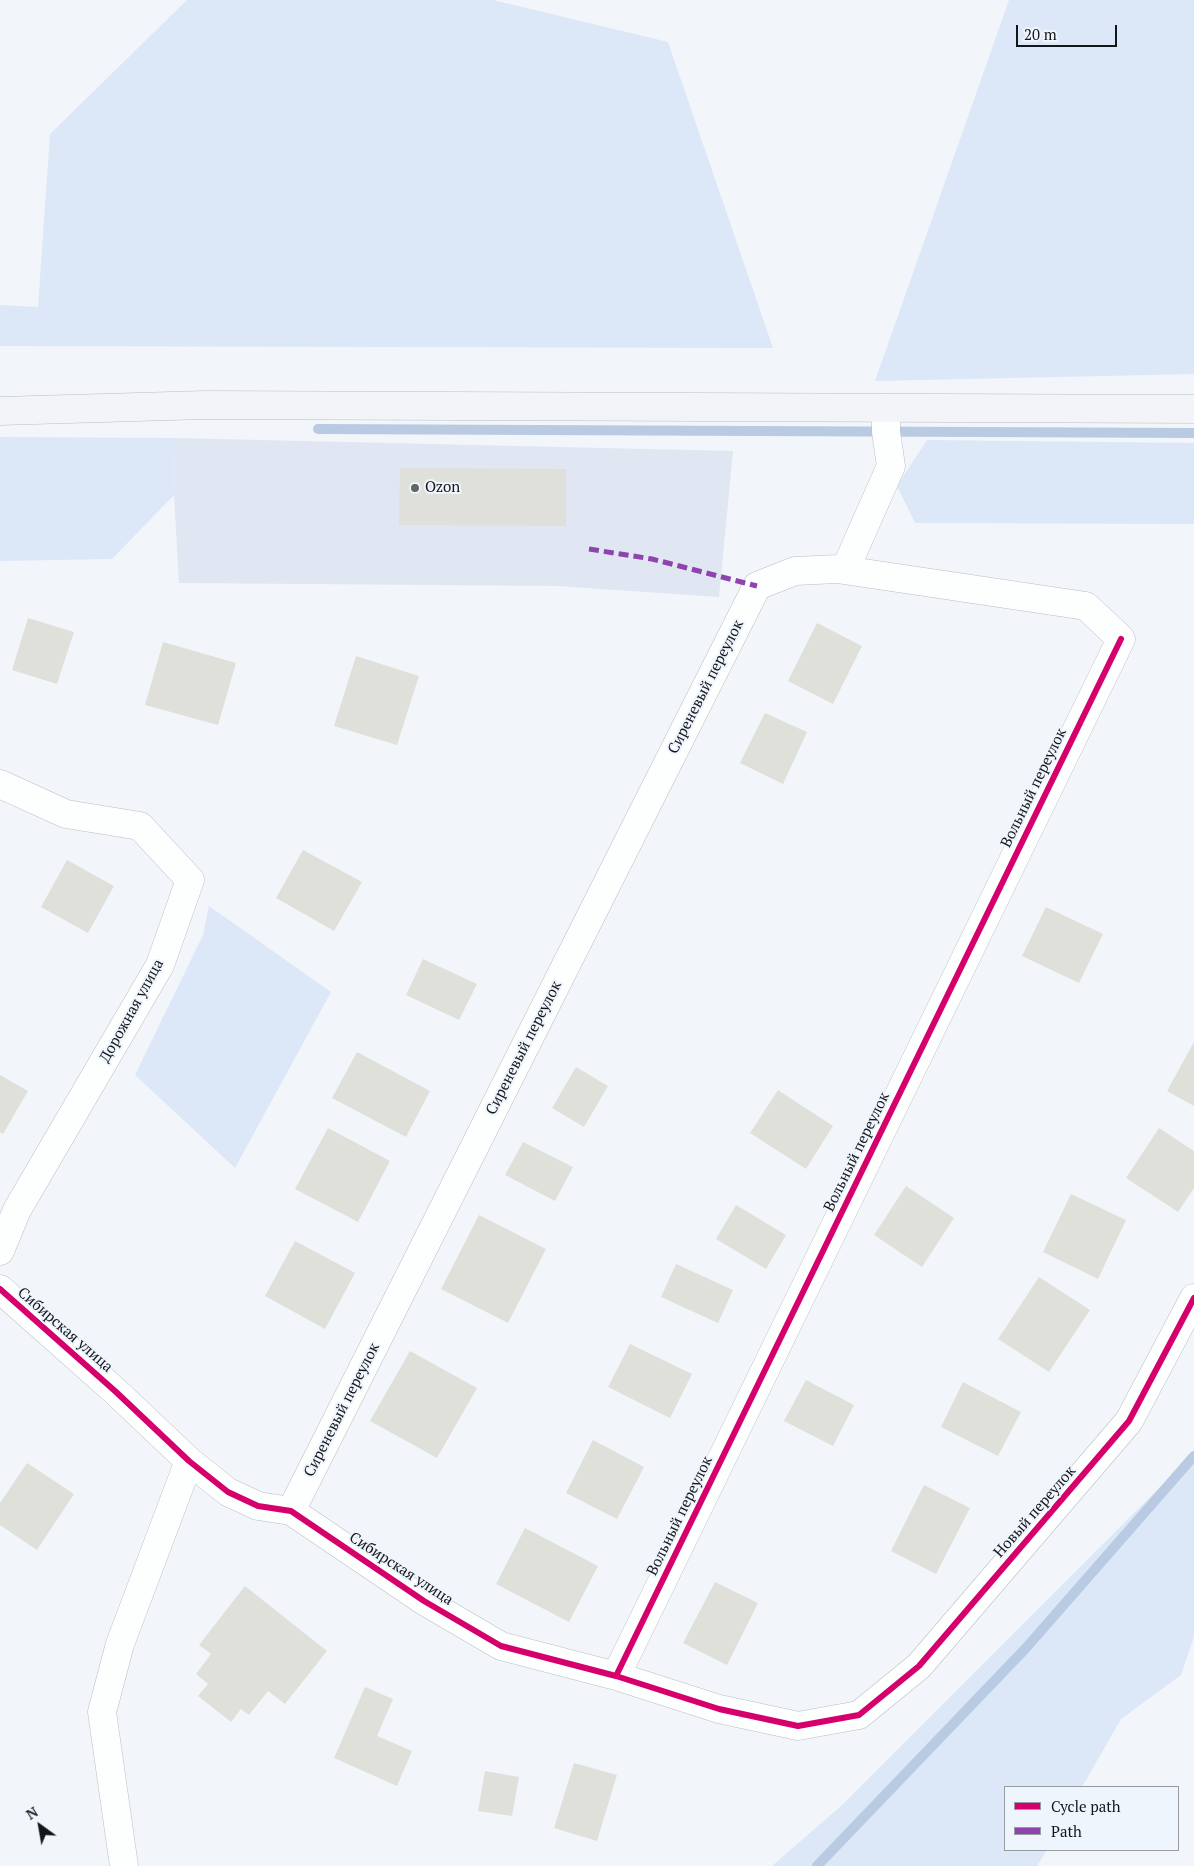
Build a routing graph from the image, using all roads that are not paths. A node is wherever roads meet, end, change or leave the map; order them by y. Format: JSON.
{"nodes":[{"id":1,"x":886,"y":408,"type":"junction"},
{"id":2,"x":1194,"y":409,"type":"edge"},
{"id":3,"x":0,"y":411,"type":"edge"},
{"id":4,"x":845,"y":570,"type":"junction"},
{"id":5,"x":0,"y":784,"type":"edge"},
{"id":6,"x":0,"y":1252,"type":"edge"},
{"id":7,"x":0,"y":1289,"type":"edge"},
{"id":8,"x":1194,"y":1298,"type":"edge"},
{"id":9,"x":190,"y":1461,"type":"junction"},
{"id":10,"x":291,"y":1511,"type":"junction"},
{"id":11,"x":616,"y":1676,"type":"junction"},
{"id":12,"x":859,"y":1715,"type":"joint"},
{"id":13,"x":124,"y":1866,"type":"edge"}],
"edges":[{"from":1,"to":2,"type":"main road"},
{"from":1,"to":3,"type":"main road"},
{"from":1,"to":4,"type":"street"},
{"from":4,"to":10,"type":"street","name":"Сиреневый переулок"},
{"from":4,"to":11,"type":"street","name":"Вольный переулок"},
{"from":5,"to":6,"type":"street","name":"Дорожная улица"},
{"from":7,"to":9,"type":"street","name":"Сибирская улица"},
{"from":8,"to":12,"type":"street","name":"Новый переулок"},
{"from":9,"to":10,"type":"street","name":"Сибирская улица"},
{"from":9,"to":13,"type":"street"},
{"from":10,"to":11,"type":"street","name":"Сибирская улица"},
{"from":11,"to":12,"type":"street","name":"Сибирская улица"}]}
